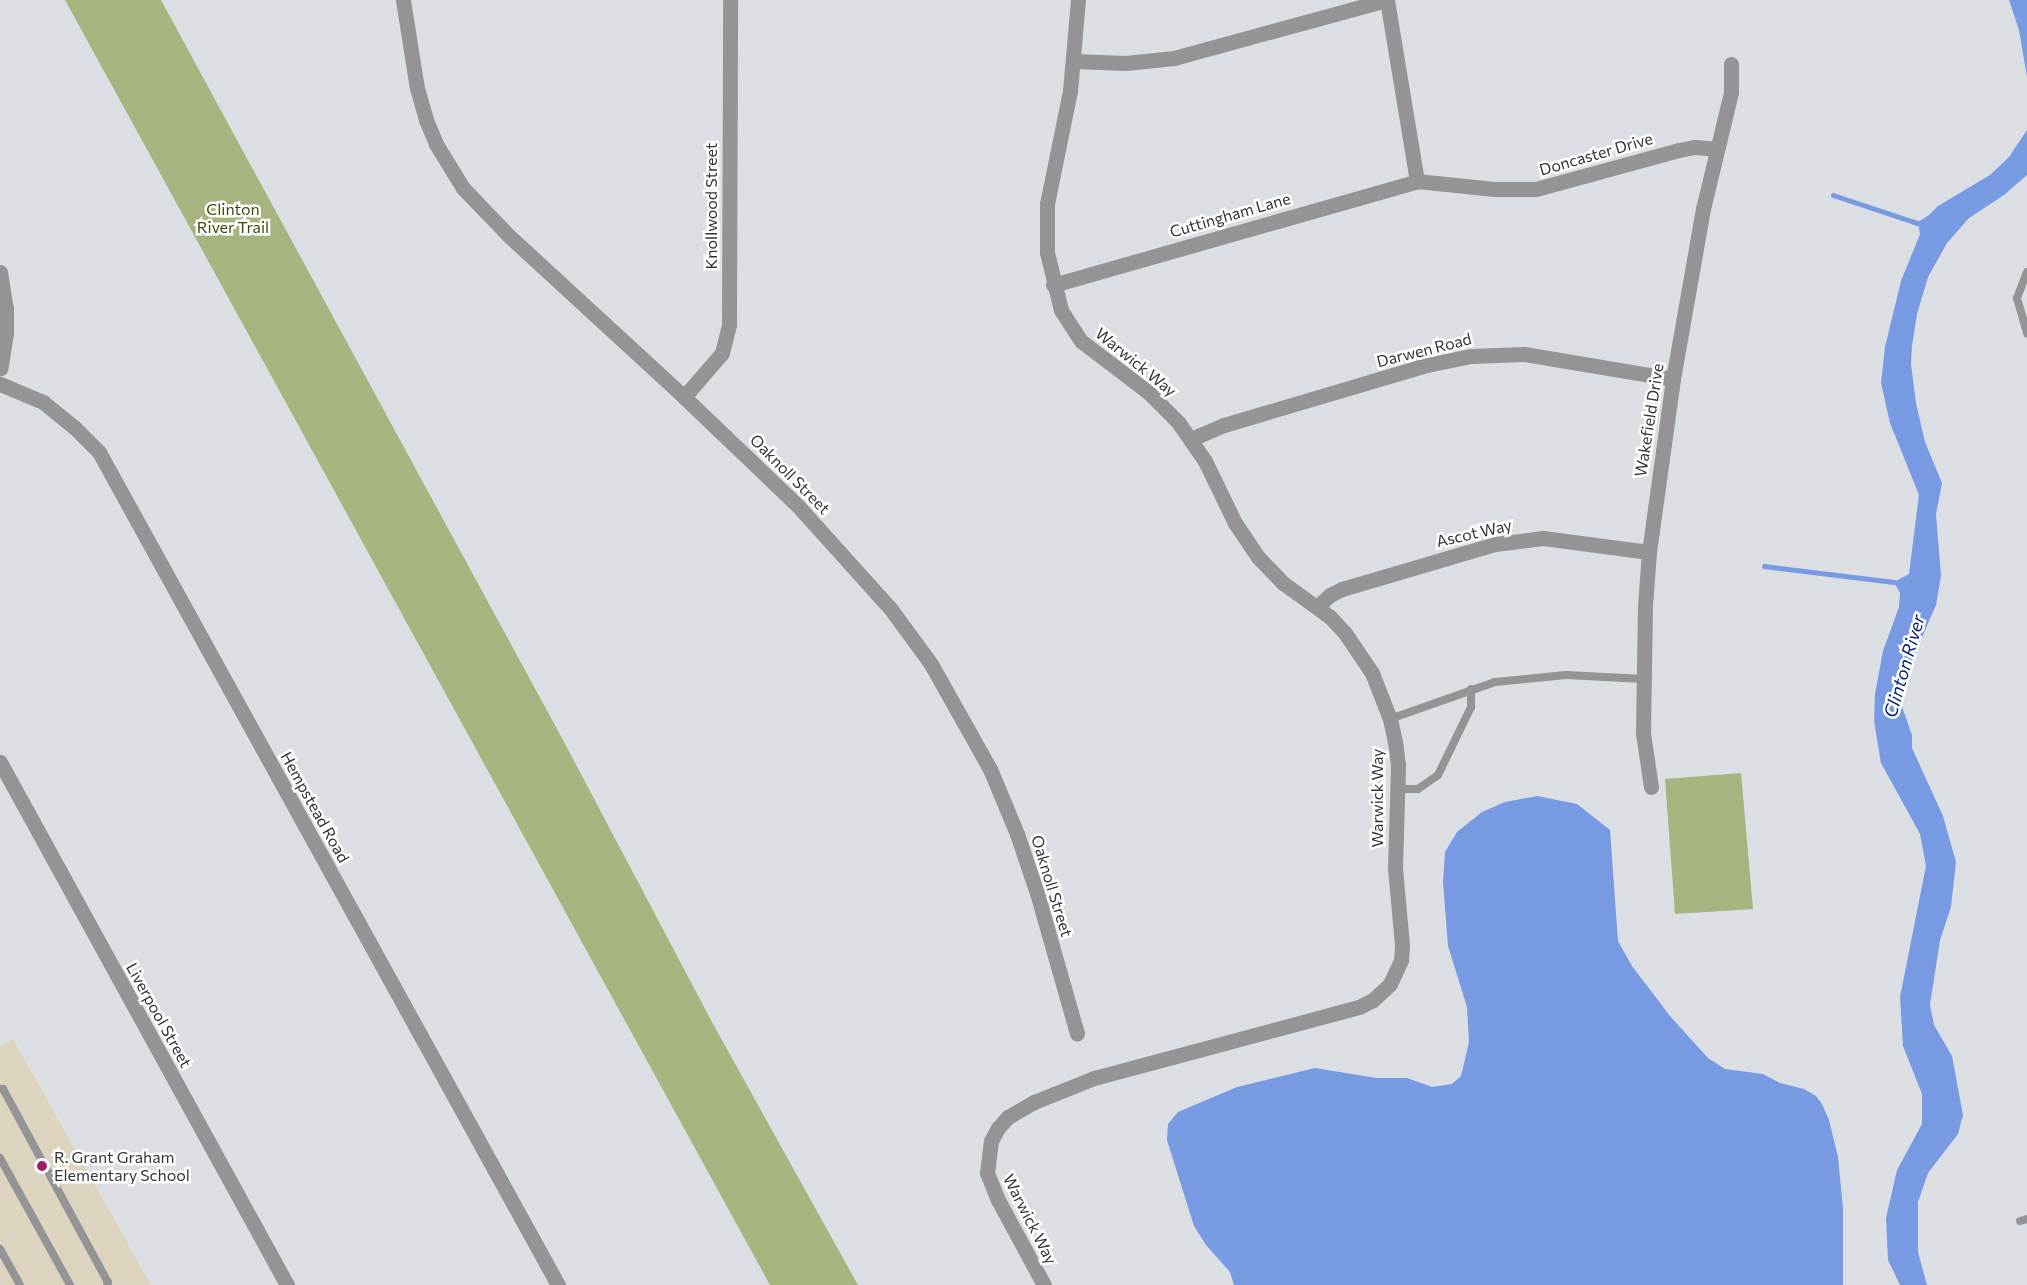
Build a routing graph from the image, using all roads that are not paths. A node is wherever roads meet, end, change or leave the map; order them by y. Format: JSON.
{"nodes":[{"id":1,"x":403,"y":0,"type":"edge"},
{"id":2,"x":730,"y":0,"type":"edge"},
{"id":3,"x":1078,"y":0,"type":"edge"},
{"id":4,"x":1387,"y":0,"type":"edge"},
{"id":5,"x":1074,"y":61,"type":"junction"},
{"id":6,"x":1731,"y":64,"type":"dead end"},
{"id":7,"x":1716,"y":149,"type":"junction"},
{"id":8,"x":1417,"y":181,"type":"junction"},
{"id":9,"x":0,"y":272,"type":"edge"},
{"id":10,"x":2027,"y":272,"type":"edge"},
{"id":11,"x":1053,"y":285,"type":"junction"},
{"id":12,"x":2027,"y":334,"type":"edge"},
{"id":13,"x":0,"y":369,"type":"edge"},
{"id":14,"x":1673,"y":380,"type":"junction"},
{"id":15,"x":0,"y":384,"type":"edge"},
{"id":16,"x":684,"y":397,"type":"junction"},
{"id":17,"x":1191,"y":439,"type":"junction"},
{"id":18,"x":1649,"y":552,"type":"junction"},
{"id":19,"x":1317,"y":607,"type":"junction"},
{"id":20,"x":1644,"y":679,"type":"junction"},
{"id":21,"x":1471,"y":689,"type":"junction"},
{"id":22,"x":1390,"y":718,"type":"junction"},
{"id":23,"x":0,"y":762,"type":"edge"},
{"id":24,"x":1651,"y":787,"type":"dead end"},
{"id":25,"x":1397,"y":789,"type":"junction"},
{"id":26,"x":1077,"y":1033,"type":"dead end"},
{"id":27,"x":0,"y":1089,"type":"edge"},
{"id":28,"x":0,"y":1158,"type":"edge"},
{"id":29,"x":0,"y":1249,"type":"edge"},
{"id":30,"x":20,"y":1285,"type":"edge"},
{"id":31,"x":70,"y":1285,"type":"edge"},
{"id":32,"x":107,"y":1285,"type":"edge"},
{"id":33,"x":287,"y":1285,"type":"edge"},
{"id":34,"x":558,"y":1285,"type":"edge"},
{"id":35,"x":1044,"y":1285,"type":"edge"}],
"edges":[{"from":1,"to":16,"type":"street","name":"Oaknoll Street"},
{"from":2,"to":16,"type":"street","name":"Knollwood Street"},
{"from":3,"to":5,"type":"street","name":"Warwick Way"},
{"from":4,"to":5,"type":"street"},
{"from":4,"to":8,"type":"street"},
{"from":5,"to":11,"type":"street","name":"Warwick Way"},
{"from":6,"to":7,"type":"street","name":"Wakefield Drive"},
{"from":7,"to":8,"type":"street","name":"Doncaster Drive"},
{"from":7,"to":14,"type":"street","name":"Wakefield Drive"},
{"from":8,"to":11,"type":"street","name":"Cuttingham Lane"},
{"from":9,"to":13,"type":"street"},
{"from":10,"to":12,"type":"lane"},
{"from":11,"to":17,"type":"street","name":"Warwick Way"},
{"from":14,"to":17,"type":"street","name":"Darwen Road"},
{"from":14,"to":18,"type":"street","name":"Wakefield Drive"},
{"from":15,"to":34,"type":"street","name":"Hempstead Road"},
{"from":16,"to":26,"type":"street","name":"Oaknoll Street"},
{"from":17,"to":19,"type":"street","name":"Warwick Way"},
{"from":18,"to":19,"type":"street","name":"Ascot Way"},
{"from":18,"to":20,"type":"street","name":"Wakefield Drive"},
{"from":19,"to":22,"type":"street","name":"Warwick Way"},
{"from":20,"to":21,"type":"lane"},
{"from":20,"to":24,"type":"street","name":"Wakefield Drive"},
{"from":21,"to":22,"type":"lane"},
{"from":21,"to":25,"type":"lane"},
{"from":22,"to":25,"type":"street","name":"Warwick Way"},
{"from":23,"to":33,"type":"street","name":"Liverpool Street"},
{"from":25,"to":35,"type":"street","name":"Warwick Way"},
{"from":27,"to":32,"type":"lane"},
{"from":28,"to":31,"type":"lane"},
{"from":29,"to":30,"type":"lane"}]}
